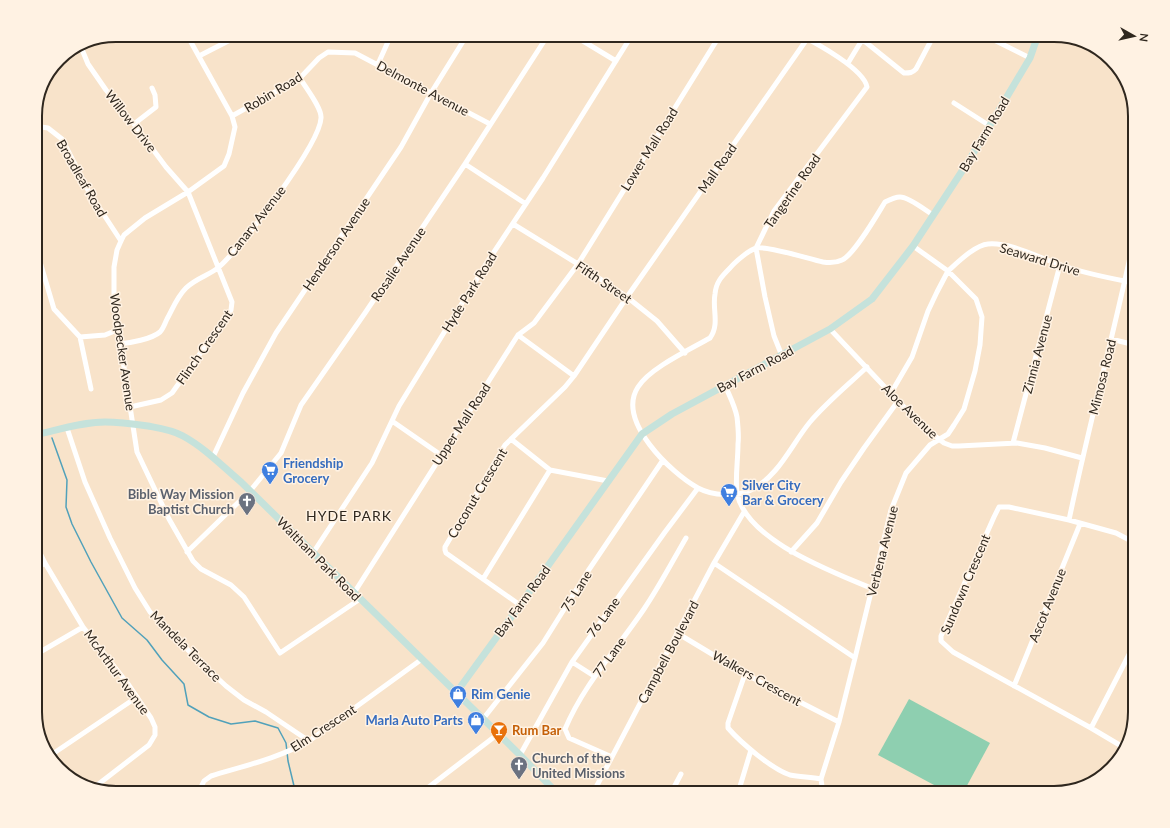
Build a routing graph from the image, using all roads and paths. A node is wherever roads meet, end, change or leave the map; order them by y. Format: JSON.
{"nodes":[{"id":1,"x":192,"y":42,"type":"edge"},
{"id":2,"x":226,"y":42,"type":"edge"},
{"id":3,"x":388,"y":42,"type":"edge"},
{"id":4,"x":463,"y":42,"type":"edge"},
{"id":5,"x":543,"y":42,"type":"edge"},
{"id":6,"x":584,"y":42,"type":"edge"},
{"id":7,"x":628,"y":42,"type":"edge"},
{"id":8,"x":716,"y":42,"type":"edge"},
{"id":9,"x":805,"y":42,"type":"edge"},
{"id":10,"x":812,"y":42,"type":"edge"},
{"id":11,"x":861,"y":42,"type":"edge"},
{"id":12,"x":870,"y":42,"type":"edge"},
{"id":13,"x":930,"y":42,"type":"edge"},
{"id":14,"x":998,"y":42,"type":"edge"},
{"id":15,"x":1036,"y":42,"type":"edge"},
{"id":16,"x":81,"y":51,"type":"edge"},
{"id":17,"x":355,"y":53,"type":"joint"},
{"id":18,"x":199,"y":56,"type":"junction"},
{"id":19,"x":1030,"y":58,"type":"junction"},
{"id":20,"x":616,"y":62,"type":"junction"},
{"id":21,"x":848,"y":63,"type":"junction"},
{"id":22,"x":378,"y":64,"type":"junction"},
{"id":23,"x":300,"y":78,"type":"junction"},
{"id":24,"x":152,"y":88,"type":"dead end"},
{"id":25,"x":431,"y":93,"type":"junction"},
{"id":26,"x":954,"y":103,"type":"dead end"},
{"id":27,"x":232,"y":116,"type":"junction"},
{"id":28,"x":134,"y":124,"type":"junction"},
{"id":29,"x":490,"y":124,"type":"junction"},
{"id":30,"x":990,"y":126,"type":"junction"},
{"id":31,"x":42,"y":127,"type":"edge"},
{"id":32,"x":465,"y":164,"type":"junction"},
{"id":33,"x":188,"y":192,"type":"junction"},
{"id":34,"x":526,"y":204,"type":"junction"},
{"id":35,"x":933,"y":215,"type":"junction"},
{"id":36,"x":513,"y":224,"type":"junction"},
{"id":37,"x":121,"y":241,"type":"junction"},
{"id":38,"x":913,"y":246,"type":"junction"},
{"id":39,"x":756,"y":248,"type":"junction"},
{"id":40,"x":1128,"y":263,"type":"edge"},
{"id":41,"x":578,"y":264,"type":"junction"},
{"id":42,"x":1060,"y":265,"type":"junction"},
{"id":43,"x":218,"y":267,"type":"junction"},
{"id":44,"x":42,"y":269,"type":"edge"},
{"id":45,"x":948,"y":271,"type":"junction"},
{"id":46,"x":1124,"y":280,"type":"junction"},
{"id":47,"x":1128,"y":281,"type":"edge"},
{"id":48,"x":627,"y":297,"type":"junction"},
{"id":49,"x":830,"y":329,"type":"junction"},
{"id":50,"x":117,"y":330,"type":"junction"},
{"id":51,"x":518,"y":335,"type":"junction"},
{"id":52,"x":80,"y":337,"type":"junction"},
{"id":53,"x":1111,"y":339,"type":"junction"},
{"id":54,"x":1128,"y":343,"type":"edge"},
{"id":55,"x":120,"y":344,"type":"junction"},
{"id":56,"x":685,"y":353,"type":"junction"},
{"id":57,"x":782,"y":356,"type":"junction"},
{"id":58,"x":867,"y":367,"type":"junction"},
{"id":59,"x":574,"y":376,"type":"junction"},
{"id":60,"x":725,"y":385,"type":"junction"},
{"id":61,"x":92,"y":389,"type":"dead end"},
{"id":62,"x":891,"y":393,"type":"junction"},
{"id":63,"x":898,"y":401,"type":"junction"},
{"id":64,"x":130,"y":407,"type":"junction"},
{"id":65,"x":392,"y":421,"type":"junction"},
{"id":66,"x":133,"y":424,"type":"junction"},
{"id":67,"x":67,"y":428,"type":"junction"},
{"id":68,"x":42,"y":433,"type":"edge"},
{"id":69,"x":642,"y":434,"type":"junction"},
{"id":70,"x":511,"y":439,"type":"junction"},
{"id":71,"x":939,"y":440,"type":"junction"},
{"id":72,"x":1013,"y":443,"type":"junction"},
{"id":73,"x":441,"y":454,"type":"junction"},
{"id":74,"x":212,"y":457,"type":"junction"},
{"id":75,"x":1082,"y":458,"type":"junction"},
{"id":76,"x":663,"y":460,"type":"junction"},
{"id":77,"x":550,"y":470,"type":"junction"},
{"id":78,"x":608,"y":481,"type":"junction"},
{"id":79,"x":698,"y":488,"type":"junction"},
{"id":80,"x":250,"y":492,"type":"junction"},
{"id":81,"x":737,"y":494,"type":"junction"},
{"id":82,"x":744,"y":512,"type":"junction"},
{"id":83,"x":1069,"y":520,"type":"junction"},
{"id":84,"x":1080,"y":524,"type":"junction"},
{"id":85,"x":686,"y":538,"type":"dead end"},
{"id":86,"x":1128,"y":539,"type":"edge"},
{"id":87,"x":187,"y":552,"type":"junction"},
{"id":88,"x":791,"y":552,"type":"junction"},
{"id":89,"x":313,"y":554,"type":"junction"},
{"id":90,"x":42,"y":557,"type":"edge"},
{"id":91,"x":45,"y":563,"type":"junction"},
{"id":92,"x":714,"y":563,"type":"junction"},
{"id":93,"x":42,"y":565,"type":"edge"},
{"id":94,"x":483,"y":579,"type":"junction"},
{"id":95,"x":873,"y":589,"type":"junction"},
{"id":96,"x":354,"y":593,"type":"junction"},
{"id":97,"x":360,"y":599,"type":"junction"},
{"id":98,"x":520,"y":605,"type":"junction"},
{"id":99,"x":83,"y":627,"type":"junction"},
{"id":100,"x":677,"y":633,"type":"junction"},
{"id":101,"x":42,"y":651,"type":"edge"},
{"id":102,"x":1128,"y":657,"type":"edge"},
{"id":103,"x":855,"y":658,"type":"junction"},
{"id":104,"x":422,"y":659,"type":"junction"},
{"id":105,"x":572,"y":662,"type":"junction"},
{"id":106,"x":745,"y":674,"type":"junction"},
{"id":107,"x":594,"y":676,"type":"junction"},
{"id":108,"x":1014,"y":686,"type":"junction"},
{"id":109,"x":456,"y":693,"type":"junction"},
{"id":110,"x":137,"y":697,"type":"junction"},
{"id":111,"x":483,"y":719,"type":"junction"},
{"id":112,"x":839,"y":722,"type":"junction"},
{"id":113,"x":1091,"y":728,"type":"junction"},
{"id":114,"x":498,"y":734,"type":"junction"},
{"id":115,"x":308,"y":741,"type":"junction"},
{"id":116,"x":1119,"y":746,"type":"edge"},
{"id":117,"x":751,"y":750,"type":"junction"},
{"id":118,"x":54,"y":752,"type":"edge"},
{"id":119,"x":520,"y":755,"type":"junction"},
{"id":120,"x":612,"y":757,"type":"junction"},
{"id":121,"x":680,"y":774,"type":"dead end"},
{"id":122,"x":822,"y":779,"type":"junction"},
{"id":123,"x":99,"y":783,"type":"edge"},
{"id":124,"x":202,"y":786,"type":"edge"},
{"id":125,"x":430,"y":786,"type":"edge"},
{"id":126,"x":550,"y":786,"type":"edge"},
{"id":127,"x":597,"y":786,"type":"edge"},
{"id":128,"x":674,"y":786,"type":"edge"},
{"id":129,"x":740,"y":786,"type":"edge"},
{"id":130,"x":822,"y":786,"type":"edge"}],
"edges":[{"from":1,"to":18,"type":"street","name":"Woodpecker Avenue"},
{"from":2,"to":18,"type":"street"},
{"from":3,"to":22,"type":"street"},
{"from":4,"to":25,"type":"street","name":"Henderson Avenue"},
{"from":5,"to":29,"type":"street","name":"Rosalie Avenue"},
{"from":6,"to":20,"type":"street"},
{"from":7,"to":20,"type":"street","name":"Hyde Park Road"},
{"from":8,"to":41,"type":"street","name":"Lower Mall Road"},
{"from":9,"to":48,"type":"street","name":"Mall Road"},
{"from":10,"to":21,"type":"street"},
{"from":11,"to":21,"type":"street"},
{"from":12,"to":13,"type":"street"},
{"from":14,"to":19,"type":"street"},
{"from":15,"to":19,"type":"street","name":"Bay Farm Road"},
{"from":16,"to":28,"type":"street","name":"Willow Drive"},
{"from":17,"to":22,"type":"street","name":"Delmonte Avenue"},
{"from":17,"to":23,"type":"street","name":"Robin Road"},
{"from":18,"to":27,"type":"street","name":"Woodpecker Avenue"},
{"from":19,"to":30,"type":"street","name":"Bay Farm Road"},
{"from":20,"to":34,"type":"street","name":"Hyde Park Road"},
{"from":21,"to":39,"type":"street","name":"Tangerine Road"},
{"from":22,"to":25,"type":"street","name":"Delmonte Avenue"},
{"from":23,"to":27,"type":"street","name":"Robin Road"},
{"from":23,"to":43,"type":"street","name":"Canary Avenue"},
{"from":24,"to":28,"type":"street"},
{"from":25,"to":29,"type":"street","name":"Delmonte Avenue"},
{"from":25,"to":74,"type":"street","name":"Henderson Avenue"},
{"from":26,"to":30,"type":"street"},
{"from":27,"to":33,"type":"street","name":"Woodpecker Avenue"},
{"from":28,"to":33,"type":"street","name":"Willow Drive"},
{"from":29,"to":32,"type":"street","name":"Rosalie Avenue"},
{"from":30,"to":35,"type":"street","name":"Bay Farm Road"},
{"from":31,"to":37,"type":"street","name":"Broadleaf Road"},
{"from":32,"to":34,"type":"street"},
{"from":32,"to":80,"type":"street","name":"Rosalie Avenue"},
{"from":33,"to":37,"type":"street","name":"Woodpecker Avenue"},
{"from":33,"to":43,"type":"street","name":"Flinch Crescent"},
{"from":34,"to":36,"type":"street","name":"Hyde Park Road"},
{"from":35,"to":38,"type":"street","name":"Bay Farm Road"},
{"from":35,"to":39,"type":"street"},
{"from":36,"to":41,"type":"street","name":"Fifth Street"},
{"from":36,"to":65,"type":"street","name":"Hyde Park Road"},
{"from":37,"to":50,"type":"street","name":"Woodpecker Avenue"},
{"from":38,"to":45,"type":"street"},
{"from":38,"to":49,"type":"street","name":"Bay Farm Road"},
{"from":39,"to":56,"type":"street"},
{"from":39,"to":57,"type":"street"},
{"from":40,"to":46,"type":"street","name":"Mimosa Road"},
{"from":41,"to":48,"type":"street","name":"Fifth Street"},
{"from":41,"to":51,"type":"street","name":"Upper Mall Road"},
{"from":42,"to":45,"type":"street","name":"Seaward Drive"},
{"from":42,"to":46,"type":"street","name":"Seaward Drive"},
{"from":42,"to":72,"type":"street","name":"Zinnia Avenue"},
{"from":43,"to":55,"type":"street","name":"Canary Avenue"},
{"from":43,"to":64,"type":"street","name":"Flinch Crescent"},
{"from":44,"to":52,"type":"street"},
{"from":45,"to":62,"type":"street","name":"Seaward Drive"},
{"from":45,"to":71,"type":"street","name":"Verbena Avenue"},
{"from":46,"to":47,"type":"street","name":"Seaward Drive"},
{"from":46,"to":53,"type":"street","name":"Mimosa Road"},
{"from":48,"to":56,"type":"street","name":"Fifth Street"},
{"from":48,"to":59,"type":"street","name":"Coconut Crescent"},
{"from":49,"to":57,"type":"street","name":"Bay Farm Road"},
{"from":49,"to":58,"type":"street","name":"Aloe Avenue"},
{"from":50,"to":52,"type":"street"},
{"from":50,"to":55,"type":"street","name":"Woodpecker Avenue"},
{"from":51,"to":59,"type":"street"},
{"from":51,"to":73,"type":"street","name":"Upper Mall Road"},
{"from":52,"to":61,"type":"street"},
{"from":53,"to":54,"type":"street"},
{"from":53,"to":75,"type":"street","name":"Mimosa Road"},
{"from":55,"to":64,"type":"street","name":"Woodpecker Avenue"},
{"from":56,"to":69,"type":"street"},
{"from":57,"to":60,"type":"street","name":"Bay Farm Road"},
{"from":58,"to":62,"type":"street","name":"Aloe Avenue"},
{"from":58,"to":81,"type":"street"},
{"from":59,"to":70,"type":"street","name":"Coconut Crescent"},
{"from":60,"to":69,"type":"street","name":"Bay Farm Road"},
{"from":60,"to":81,"type":"street"},
{"from":62,"to":63,"type":"street","name":"Aloe Avenue"},
{"from":63,"to":71,"type":"street","name":"Aloe Avenue"},
{"from":63,"to":88,"type":"street"},
{"from":64,"to":66,"type":"street","name":"Woodpecker Avenue"},
{"from":65,"to":73,"type":"street"},
{"from":65,"to":89,"type":"street","name":"Hyde Park Road"},
{"from":66,"to":67,"type":"street","name":"Waltham Park Road"},
{"from":66,"to":74,"type":"street","name":"Waltham Park Road"},
{"from":66,"to":87,"type":"street","name":"Woodpecker Avenue"},
{"from":67,"to":68,"type":"street","name":"Waltham Park Road"},
{"from":67,"to":115,"type":"street","name":"Mandela Terrace"},
{"from":69,"to":76,"type":"street"},
{"from":69,"to":78,"type":"street","name":"Bay Farm Road"},
{"from":70,"to":77,"type":"street","name":"Coconut Crescent"},
{"from":70,"to":94,"type":"street","name":"Coconut Crescent"},
{"from":71,"to":72,"type":"street","name":"Aloe Avenue"},
{"from":71,"to":95,"type":"street","name":"Verbena Avenue"},
{"from":72,"to":75,"type":"street","name":"Aloe Avenue"},
{"from":73,"to":96,"type":"street","name":"Upper Mall Road"},
{"from":74,"to":80,"type":"street","name":"Waltham Park Road"},
{"from":75,"to":83,"type":"street","name":"Mimosa Road"},
{"from":76,"to":79,"type":"street"},
{"from":76,"to":111,"type":"street","name":"75 Lane"},
{"from":77,"to":78,"type":"street","name":"Coconut Crescent"},
{"from":77,"to":94,"type":"street"},
{"from":78,"to":98,"type":"street","name":"Bay Farm Road"},
{"from":79,"to":81,"type":"street"},
{"from":79,"to":105,"type":"street","name":"76 Lane"},
{"from":80,"to":87,"type":"street","name":"Rosalie Avenue"},
{"from":80,"to":89,"type":"street","name":"Waltham Park Road"},
{"from":81,"to":82,"type":"street"},
{"from":82,"to":88,"type":"street"},
{"from":82,"to":92,"type":"street","name":"Campbell Boulevard"},
{"from":83,"to":84,"type":"street","name":"Sundown Crescent"},
{"from":83,"to":108,"type":"street","name":"Sundown Crescent"},
{"from":84,"to":86,"type":"street","name":"Sundown Crescent"},
{"from":84,"to":108,"type":"street","name":"Ascot Avenue"},
{"from":85,"to":107,"type":"street","name":"77 Lane"},
{"from":87,"to":97,"type":"street","name":"Woodpecker Avenue"},
{"from":88,"to":95,"type":"street"},
{"from":89,"to":96,"type":"street","name":"Waltham Park Road"},
{"from":90,"to":91,"type":"street","name":"McArthur Avenue"},
{"from":91,"to":93,"type":"street"},
{"from":91,"to":99,"type":"street","name":"McArthur Avenue"},
{"from":92,"to":100,"type":"street","name":"Campbell Boulevard"},
{"from":92,"to":103,"type":"street"},
{"from":94,"to":98,"type":"street","name":"Coconut Crescent"},
{"from":95,"to":103,"type":"street","name":"Verbena Avenue"},
{"from":96,"to":97,"type":"street","name":"Waltham Park Road"},
{"from":97,"to":104,"type":"street","name":"Waltham Park Road"},
{"from":98,"to":109,"type":"street","name":"Bay Farm Road"},
{"from":99,"to":101,"type":"street"},
{"from":99,"to":110,"type":"street","name":"McArthur Avenue"},
{"from":100,"to":106,"type":"street","name":"Walkers Crescent"},
{"from":100,"to":120,"type":"street","name":"Campbell Boulevard"},
{"from":102,"to":113,"type":"street"},
{"from":103,"to":112,"type":"street","name":"Verbena Avenue"},
{"from":104,"to":109,"type":"street","name":"Waltham Park Road"},
{"from":104,"to":115,"type":"street","name":"Elm Crescent"},
{"from":105,"to":107,"type":"street"},
{"from":105,"to":119,"type":"street","name":"76 Lane"},
{"from":106,"to":112,"type":"street","name":"Walkers Crescent"},
{"from":106,"to":117,"type":"street"},
{"from":107,"to":120,"type":"street","name":"77 Lane"},
{"from":108,"to":113,"type":"street","name":"Sundown Crescent"},
{"from":109,"to":111,"type":"street","name":"Waltham Park Road"},
{"from":110,"to":118,"type":"street"},
{"from":110,"to":123,"type":"street","name":"McArthur Avenue"},
{"from":111,"to":114,"type":"street","name":"Waltham Park Road"},
{"from":112,"to":122,"type":"street","name":"Verbena Avenue"},
{"from":113,"to":116,"type":"street","name":"Sundown Crescent"},
{"from":114,"to":119,"type":"street","name":"Waltham Park Road"},
{"from":114,"to":125,"type":"street"},
{"from":115,"to":124,"type":"street","name":"Elm Crescent"},
{"from":117,"to":122,"type":"street"},
{"from":117,"to":129,"type":"street"},
{"from":119,"to":126,"type":"street","name":"Waltham Park Road"},
{"from":120,"to":127,"type":"street","name":"Campbell Boulevard"},
{"from":121,"to":128,"type":"street"},
{"from":122,"to":130,"type":"street","name":"Verbena Avenue"}]}
